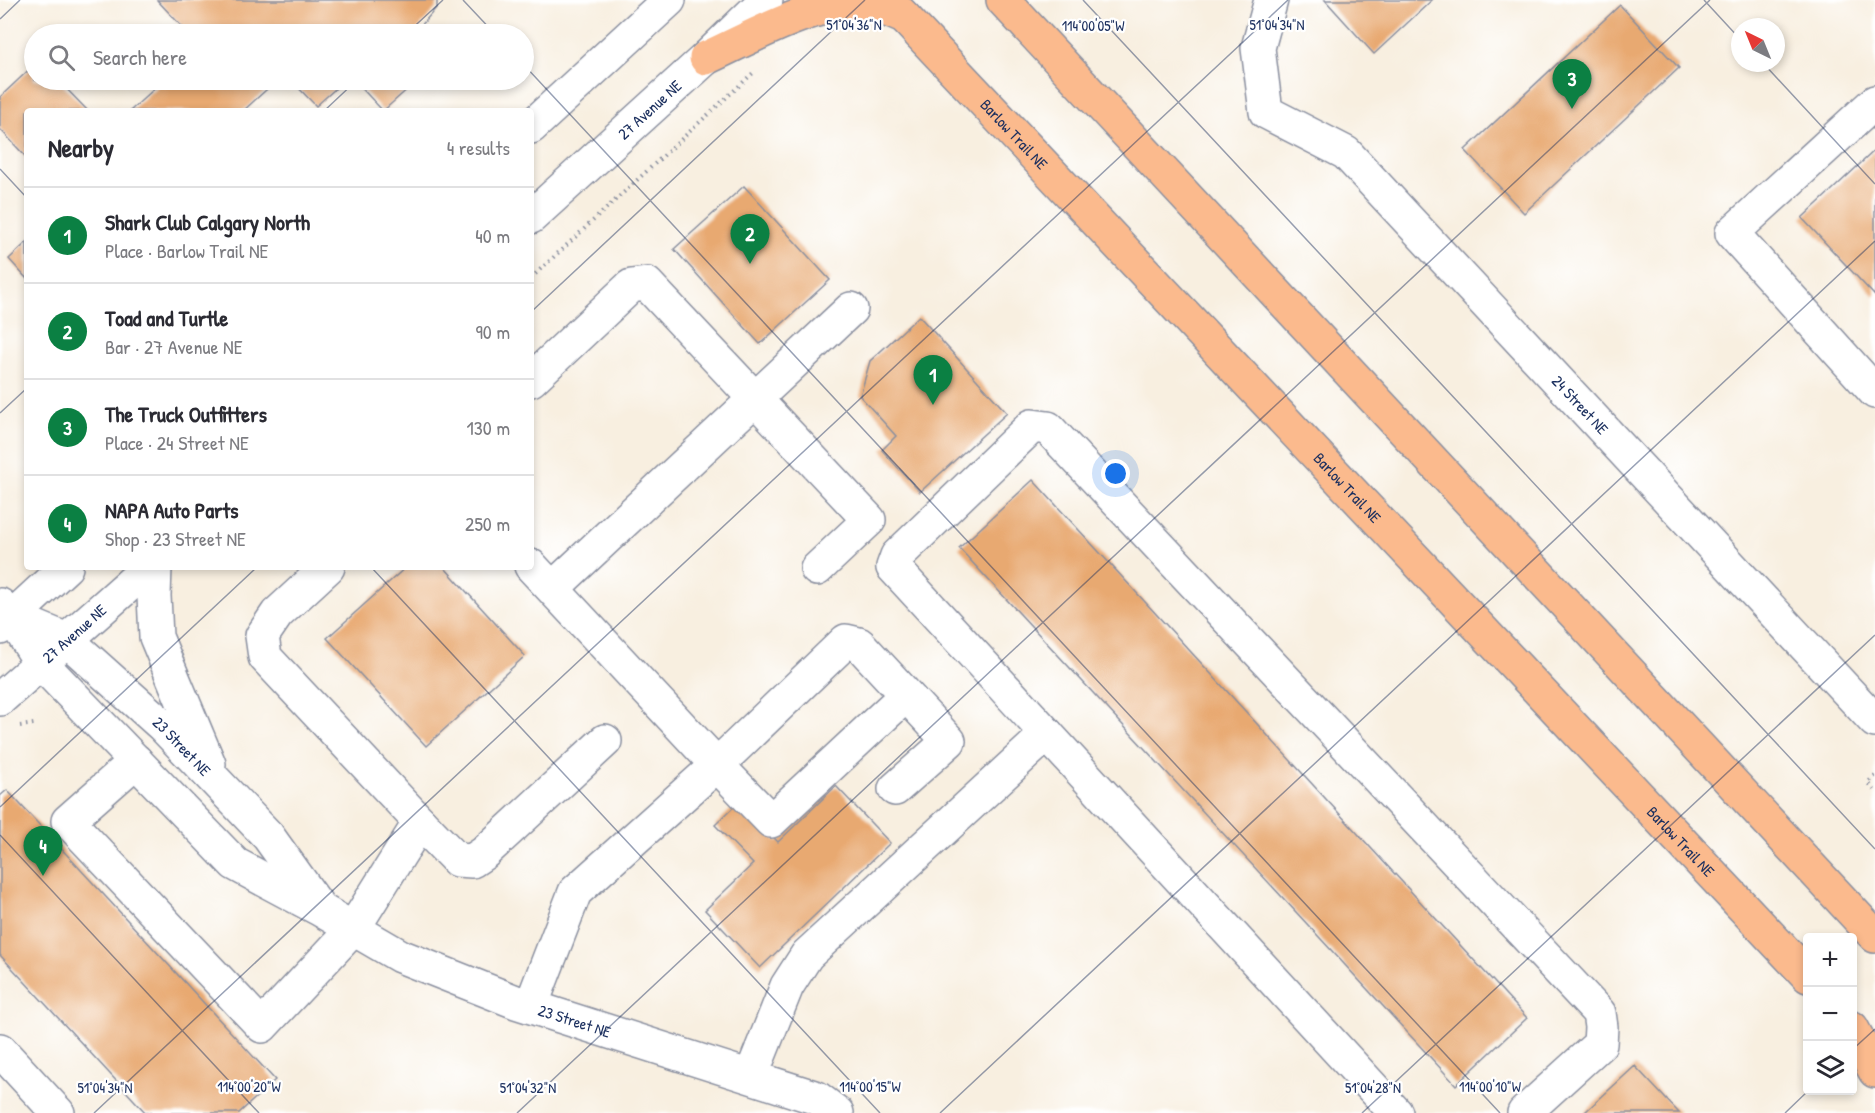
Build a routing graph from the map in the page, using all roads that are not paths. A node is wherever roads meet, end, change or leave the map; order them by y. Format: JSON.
{"nodes":[{"id":1,"x":669,"y":0,"type":"edge"},
{"id":2,"x":766,"y":0,"type":"edge"},
{"id":3,"x":1003,"y":0,"type":"edge"},
{"id":4,"x":1031,"y":0,"type":"edge"},
{"id":5,"x":1271,"y":0,"type":"edge"},
{"id":6,"x":896,"y":8,"type":"edge"},
{"id":7,"x":706,"y":58,"type":"junction"},
{"id":8,"x":1078,"y":80,"type":"junction"},
{"id":9,"x":1875,"y":102,"type":"edge"},
{"id":10,"x":534,"y":124,"type":"edge"},
{"id":11,"x":534,"y":215,"type":"edge"},
{"id":12,"x":851,"y":309,"type":"dead end"},
{"id":13,"x":534,"y":377,"type":"edge"},
{"id":14,"x":1875,"y":392,"type":"edge"},
{"id":15,"x":756,"y":399,"type":"junction"},
{"id":16,"x":817,"y":569,"type":"dead end"},
{"id":17,"x":62,"y":570,"type":"edge"},
{"id":18,"x":146,"y":570,"type":"edge"},
{"id":19,"x":155,"y":570,"type":"edge"},
{"id":20,"x":325,"y":570,"type":"edge"},
{"id":21,"x":542,"y":577,"type":"edge"},
{"id":22,"x":4,"y":617,"type":"edge"},
{"id":23,"x":67,"y":640,"type":"junction"},
{"id":24,"x":41,"y":663,"type":"junction"},
{"id":25,"x":906,"y":695,"type":"junction"},
{"id":26,"x":0,"y":699,"type":"edge"},
{"id":27,"x":1875,"y":721,"type":"edge"},
{"id":28,"x":1047,"y":734,"type":"junction"},
{"id":29,"x":605,"y":741,"type":"dead end"},
{"id":30,"x":136,"y":761,"type":"junction"},
{"id":31,"x":717,"y":765,"type":"junction"},
{"id":32,"x":219,"y":784,"type":"junction"},
{"id":33,"x":895,"y":789,"type":"dead end"},
{"id":34,"x":420,"y":822,"type":"junction"},
{"id":35,"x":321,"y":910,"type":"junction"},
{"id":36,"x":353,"y":929,"type":"junction"},
{"id":37,"x":1875,"y":936,"type":"edge"},
{"id":38,"x":1803,"y":971,"type":"edge"},
{"id":39,"x":531,"y":1006,"type":"junction"},
{"id":40,"x":1857,"y":1031,"type":"edge"},
{"id":41,"x":1857,"y":1036,"type":"edge"},
{"id":42,"x":1875,"y":1048,"type":"edge"},
{"id":43,"x":0,"y":1050,"type":"edge"},
{"id":44,"x":1875,"y":1071,"type":"edge"},
{"id":45,"x":751,"y":1076,"type":"junction"},
{"id":46,"x":58,"y":1113,"type":"edge"},
{"id":47,"x":837,"y":1113,"type":"edge"},
{"id":48,"x":1396,"y":1113,"type":"edge"},
{"id":49,"x":1524,"y":1113,"type":"edge"}],
"edges":[{"from":1,"to":10,"type":"street"},
{"from":2,"to":7,"type":"street","name":"27 Avenue NE"},
{"from":3,"to":8,"type":"main road"},
{"from":4,"to":8,"type":"main road"},
{"from":5,"to":27,"type":"street","name":"24 Street NE"},
{"from":6,"to":7,"type":"main road"},
{"from":6,"to":38,"type":"main road","name":"Barlow Trail NE"},
{"from":7,"to":11,"type":"street","name":"27 Avenue NE"},
{"from":8,"to":37,"type":"main road"},
{"from":9,"to":14,"type":"street"},
{"from":12,"to":15,"type":"street"},
{"from":13,"to":15,"type":"street"},
{"from":15,"to":16,"type":"street"},
{"from":15,"to":21,"type":"street"},
{"from":17,"to":22,"type":"street"},
{"from":18,"to":23,"type":"street","name":"27 Avenue NE"},
{"from":19,"to":32,"type":"street"},
{"from":20,"to":34,"type":"street"},
{"from":21,"to":31,"type":"street"},
{"from":22,"to":23,"type":"street","name":"23 Street NE"},
{"from":22,"to":24,"type":"street","name":"23 Street NE"},
{"from":23,"to":24,"type":"street","name":"27 Avenue NE"},
{"from":23,"to":32,"type":"street","name":"23 Street NE"},
{"from":24,"to":26,"type":"street","name":"27 Avenue NE"},
{"from":24,"to":30,"type":"street","name":"23 Street NE"},
{"from":25,"to":31,"type":"street"},
{"from":25,"to":31,"type":"street"},
{"from":25,"to":33,"type":"street"},
{"from":28,"to":45,"type":"street"},
{"from":28,"to":48,"type":"street"},
{"from":28,"to":49,"type":"street"},
{"from":29,"to":34,"type":"street"},
{"from":30,"to":35,"type":"street","name":"23 Street NE"},
{"from":30,"to":36,"type":"street"},
{"from":31,"to":39,"type":"street"},
{"from":32,"to":35,"type":"street","name":"23 Street NE"},
{"from":34,"to":36,"type":"street"},
{"from":35,"to":36,"type":"street","name":"23 Street NE"},
{"from":36,"to":39,"type":"street","name":"23 Street NE"},
{"from":39,"to":45,"type":"street","name":"23 Street NE"},
{"from":40,"to":42,"type":"main road"},
{"from":41,"to":44,"type":"main road"},
{"from":43,"to":46,"type":"street"},
{"from":45,"to":47,"type":"street","name":"23 Street NE"}]}
